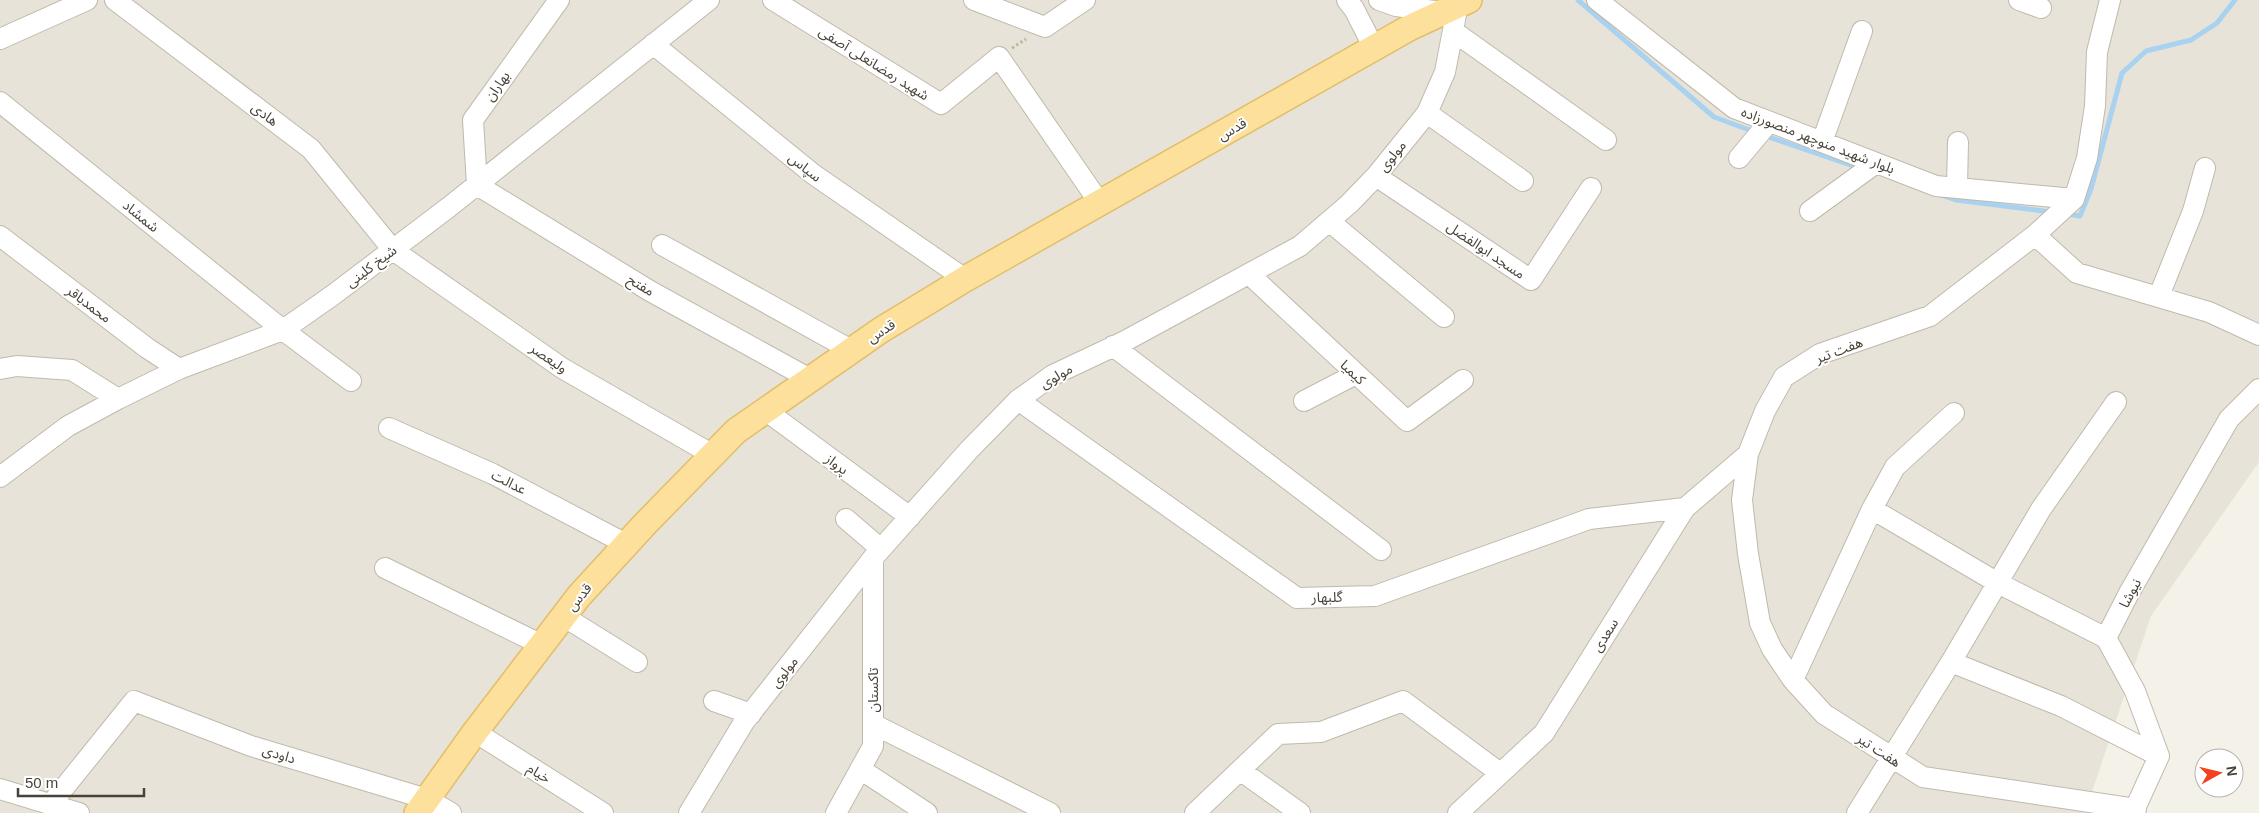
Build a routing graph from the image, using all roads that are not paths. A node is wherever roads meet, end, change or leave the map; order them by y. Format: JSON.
{"nodes":[{"id":1,"x":87,"y":0,"type":"edge"},
{"id":2,"x":115,"y":0,"type":"edge"},
{"id":3,"x":559,"y":0,"type":"edge"},
{"id":4,"x":709,"y":0,"type":"edge"},
{"id":5,"x":773,"y":0,"type":"edge"},
{"id":6,"x":974,"y":0,"type":"edge"},
{"id":7,"x":1085,"y":0,"type":"edge"},
{"id":8,"x":1347,"y":0,"type":"edge"},
{"id":9,"x":1379,"y":0,"type":"edge"},
{"id":10,"x":1597,"y":0,"type":"edge"},
{"id":11,"x":2019,"y":0,"type":"edge"},
{"id":12,"x":2110,"y":0,"type":"edge"},
{"id":13,"x":2041,"y":8,"type":"dead end"},
{"id":14,"x":1456,"y":12,"type":"edge"},
{"id":15,"x":1862,"y":31,"type":"dead end"},
{"id":16,"x":0,"y":39,"type":"edge"},
{"id":17,"x":653,"y":44,"type":"junction"},
{"id":18,"x":1374,"y":48,"type":"junction"},
{"id":19,"x":0,"y":102,"type":"edge"},
{"id":20,"x":1427,"y":113,"type":"junction"},
{"id":21,"x":1762,"y":130,"type":"junction"},
{"id":22,"x":1606,"y":140,"type":"dead end"},
{"id":23,"x":1822,"y":142,"type":"junction"},
{"id":24,"x":1958,"y":142,"type":"dead end"},
{"id":25,"x":1739,"y":158,"type":"dead end"},
{"id":26,"x":1869,"y":168,"type":"junction"},
{"id":27,"x":2205,"y":168,"type":"dead end"},
{"id":28,"x":1376,"y":176,"type":"junction"},
{"id":29,"x":1523,"y":181,"type":"dead end"},
{"id":30,"x":477,"y":185,"type":"junction"},
{"id":31,"x":1590,"y":188,"type":"dead end"},
{"id":32,"x":1957,"y":188,"type":"junction"},
{"id":33,"x":1099,"y":202,"type":"junction"},
{"id":34,"x":2063,"y":208,"type":"junction"},
{"id":35,"x":1810,"y":211,"type":"dead end"},
{"id":36,"x":1329,"y":221,"type":"junction"},
{"id":37,"x":2035,"y":235,"type":"junction"},
{"id":38,"x":0,"y":236,"type":"edge"},
{"id":39,"x":662,"y":245,"type":"dead end"},
{"id":40,"x":392,"y":250,"type":"junction"},
{"id":41,"x":1249,"y":274,"type":"junction"},
{"id":42,"x":965,"y":279,"type":"junction"},
{"id":43,"x":2159,"y":296,"type":"junction"},
{"id":44,"x":1444,"y":318,"type":"dead end"},
{"id":45,"x":283,"y":330,"type":"junction"},
{"id":46,"x":2259,"y":336,"type":"edge"},
{"id":47,"x":1114,"y":346,"type":"junction"},
{"id":48,"x":852,"y":350,"type":"junction"},
{"id":49,"x":0,"y":352,"type":"edge"},
{"id":50,"x":8,"y":368,"type":"edge"},
{"id":51,"x":179,"y":369,"type":"junction"},
{"id":52,"x":1356,"y":374,"type":"junction"},
{"id":53,"x":810,"y":379,"type":"junction"},
{"id":54,"x":351,"y":380,"type":"dead end"},
{"id":55,"x":1464,"y":380,"type":"dead end"},
{"id":56,"x":2259,"y":389,"type":"edge"},
{"id":57,"x":118,"y":399,"type":"junction"},
{"id":58,"x":1018,"y":400,"type":"junction"},
{"id":59,"x":1304,"y":401,"type":"dead end"},
{"id":60,"x":2116,"y":402,"type":"dead end"},
{"id":61,"x":765,"y":410,"type":"junction"},
{"id":62,"x":1954,"y":413,"type":"dead end"},
{"id":63,"x":389,"y":428,"type":"dead end"},
{"id":64,"x":1748,"y":454,"type":"junction"},
{"id":65,"x":713,"y":455,"type":"junction"},
{"id":66,"x":0,"y":477,"type":"edge"},
{"id":67,"x":1685,"y":508,"type":"junction"},
{"id":68,"x":1872,"y":509,"type":"junction"},
{"id":69,"x":910,"y":517,"type":"junction"},
{"id":70,"x":846,"y":519,"type":"dead end"},
{"id":71,"x":626,"y":544,"type":"junction"},
{"id":72,"x":1381,"y":550,"type":"dead end"},
{"id":73,"x":877,"y":554,"type":"junction"},
{"id":74,"x":385,"y":568,"type":"dead end"},
{"id":75,"x":1998,"y":583,"type":"junction"},
{"id":76,"x":563,"y":616,"type":"junction"},
{"id":77,"x":2106,"y":638,"type":"junction"},
{"id":78,"x":542,"y":645,"type":"junction"},
{"id":79,"x":637,"y":662,"type":"dead end"},
{"id":80,"x":1951,"y":662,"type":"junction"},
{"id":81,"x":1793,"y":680,"type":"junction"},
{"id":82,"x":714,"y":700,"type":"dead end"},
{"id":83,"x":751,"y":714,"type":"junction"},
{"id":84,"x":872,"y":724,"type":"junction"},
{"id":85,"x":475,"y":732,"type":"junction"},
{"id":86,"x":2159,"y":756,"type":"junction"},
{"id":87,"x":1892,"y":758,"type":"junction"},
{"id":88,"x":860,"y":769,"type":"junction"},
{"id":89,"x":1240,"y":770,"type":"junction"},
{"id":90,"x":1500,"y":773,"type":"junction"},
{"id":91,"x":0,"y":789,"type":"edge"},
{"id":92,"x":51,"y":804,"type":"junction"},
{"id":93,"x":422,"y":806,"type":"edge"},
{"id":94,"x":2135,"y":811,"type":"edge"},
{"id":95,"x":1460,"y":812,"type":"edge"},
{"id":96,"x":79,"y":813,"type":"edge"},
{"id":97,"x":451,"y":813,"type":"edge"},
{"id":98,"x":603,"y":813,"type":"edge"},
{"id":99,"x":689,"y":813,"type":"edge"},
{"id":100,"x":836,"y":813,"type":"edge"},
{"id":101,"x":927,"y":813,"type":"edge"},
{"id":102,"x":1050,"y":813,"type":"edge"},
{"id":103,"x":1195,"y":813,"type":"edge"},
{"id":104,"x":1300,"y":813,"type":"edge"},
{"id":105,"x":1857,"y":813,"type":"edge"}],
"edges":[{"from":1,"to":16,"type":"street"},
{"from":2,"to":40,"type":"street","name":"هادی"},
{"from":3,"to":30,"type":"street","name":"بهاران"},
{"from":4,"to":17,"type":"street","name":"شیخ کلینی"},
{"from":5,"to":33,"type":"street","name":"شهید رمضانعلی آصفی"},
{"from":6,"to":7,"type":"street"},
{"from":8,"to":18,"type":"street"},
{"from":9,"to":14,"type":"street"},
{"from":10,"to":21,"type":"street","name":"بلوار شهید منوچهر منصورزاده"},
{"from":11,"to":13,"type":"street"},
{"from":12,"to":34,"type":"street","name":"هفت تیر"},
{"from":14,"to":18,"type":"main road","name":"قدس"},
{"from":14,"to":20,"type":"street","name":"مولوی"},
{"from":14,"to":22,"type":"street"},
{"from":15,"to":23,"type":"street"},
{"from":17,"to":30,"type":"street","name":"شیخ کلینی"},
{"from":17,"to":42,"type":"street","name":"سپاس"},
{"from":18,"to":33,"type":"main road","name":"قدس"},
{"from":19,"to":45,"type":"street","name":"شمشاد"},
{"from":20,"to":28,"type":"street","name":"مولوی"},
{"from":20,"to":29,"type":"street"},
{"from":21,"to":23,"type":"street","name":"بلوار شهید منوچهر منصورزاده"},
{"from":21,"to":25,"type":"street"},
{"from":23,"to":26,"type":"street","name":"بلوار شهید منوچهر منصورزاده"},
{"from":24,"to":32,"type":"street"},
{"from":26,"to":32,"type":"street","name":"بلوار شهید منوچهر منصورزاده"},
{"from":26,"to":35,"type":"street"},
{"from":27,"to":43,"type":"street"},
{"from":28,"to":31,"type":"street","name":"مسجد ابوالفضل"},
{"from":28,"to":36,"type":"street","name":"مولوی"},
{"from":30,"to":40,"type":"street","name":"شیخ کلینی"},
{"from":30,"to":53,"type":"street","name":"مفتح"},
{"from":32,"to":34,"type":"street","name":"بلوار شهید منوچهر منصورزاده"},
{"from":33,"to":42,"type":"main road","name":"قدس"},
{"from":34,"to":37,"type":"street","name":"هفت تیر"},
{"from":36,"to":41,"type":"street","name":"مولوی"},
{"from":36,"to":44,"type":"street"},
{"from":37,"to":43,"type":"street"},
{"from":37,"to":64,"type":"street","name":"هفت تیر"},
{"from":38,"to":51,"type":"street","name":"محمدباقر"},
{"from":39,"to":48,"type":"street"},
{"from":40,"to":45,"type":"street","name":"شیخ کلینی"},
{"from":40,"to":65,"type":"street","name":"ولیعصر"},
{"from":41,"to":47,"type":"street","name":"مولوی"},
{"from":41,"to":52,"type":"street","name":"کیمیا"},
{"from":42,"to":48,"type":"main road","name":"قدس"},
{"from":43,"to":46,"type":"street"},
{"from":45,"to":51,"type":"street","name":"شیخ کلینی"},
{"from":45,"to":54,"type":"street","name":"شمشاد"},
{"from":47,"to":58,"type":"street","name":"مولوی"},
{"from":47,"to":72,"type":"street"},
{"from":48,"to":53,"type":"main road","name":"قدس"},
{"from":49,"to":50,"type":"street"},
{"from":50,"to":57,"type":"street"},
{"from":51,"to":57,"type":"street","name":"شیخ کلینی"},
{"from":52,"to":55,"type":"street","name":"کیمیا"},
{"from":52,"to":59,"type":"street"},
{"from":53,"to":61,"type":"main road","name":"قدس"},
{"from":56,"to":77,"type":"street","name":"نیوشا"},
{"from":57,"to":66,"type":"street","name":"شیخ کلینی"},
{"from":58,"to":67,"type":"street","name":"گلبهار"},
{"from":58,"to":69,"type":"street","name":"مولوی"},
{"from":60,"to":75,"type":"street"},
{"from":61,"to":65,"type":"main road","name":"قدس"},
{"from":61,"to":69,"type":"street","name":"پرواز"},
{"from":62,"to":68,"type":"street"},
{"from":63,"to":71,"type":"street","name":"عدالت"},
{"from":64,"to":67,"type":"street","name":"سعدی"},
{"from":64,"to":81,"type":"street","name":"هفت تیر"},
{"from":65,"to":71,"type":"main road","name":"قدس"},
{"from":67,"to":90,"type":"street","name":"سعدی"},
{"from":68,"to":75,"type":"street"},
{"from":68,"to":81,"type":"street"},
{"from":69,"to":73,"type":"street","name":"مولوی"},
{"from":70,"to":73,"type":"street"},
{"from":71,"to":76,"type":"main road","name":"قدس"},
{"from":73,"to":83,"type":"street","name":"مولوی"},
{"from":73,"to":84,"type":"street","name":"تاکستان"},
{"from":74,"to":78,"type":"street"},
{"from":75,"to":77,"type":"street"},
{"from":75,"to":80,"type":"street"},
{"from":76,"to":78,"type":"main road","name":"قدس"},
{"from":76,"to":79,"type":"street"},
{"from":77,"to":86,"type":"street"},
{"from":78,"to":85,"type":"main road","name":"قدس"},
{"from":80,"to":86,"type":"street"},
{"from":80,"to":87,"type":"street"},
{"from":81,"to":87,"type":"street","name":"هفت تیر"},
{"from":82,"to":83,"type":"street"},
{"from":83,"to":99,"type":"street","name":"مولوی"},
{"from":84,"to":88,"type":"street","name":"تاکستان"},
{"from":84,"to":102,"type":"street"},
{"from":85,"to":93,"type":"main road","name":"قدس"},
{"from":85,"to":98,"type":"street","name":"خیام"},
{"from":86,"to":94,"type":"street"},
{"from":87,"to":94,"type":"street","name":"هفت تیر"},
{"from":87,"to":105,"type":"street"},
{"from":88,"to":100,"type":"street","name":"تاکستان"},
{"from":88,"to":101,"type":"street"},
{"from":89,"to":90,"type":"street"},
{"from":89,"to":103,"type":"street"},
{"from":89,"to":104,"type":"street"},
{"from":90,"to":95,"type":"street","name":"سعدی"},
{"from":91,"to":92,"type":"street"},
{"from":92,"to":93,"type":"street","name":"داودی"},
{"from":92,"to":96,"type":"street"},
{"from":93,"to":97,"type":"street"}]}
